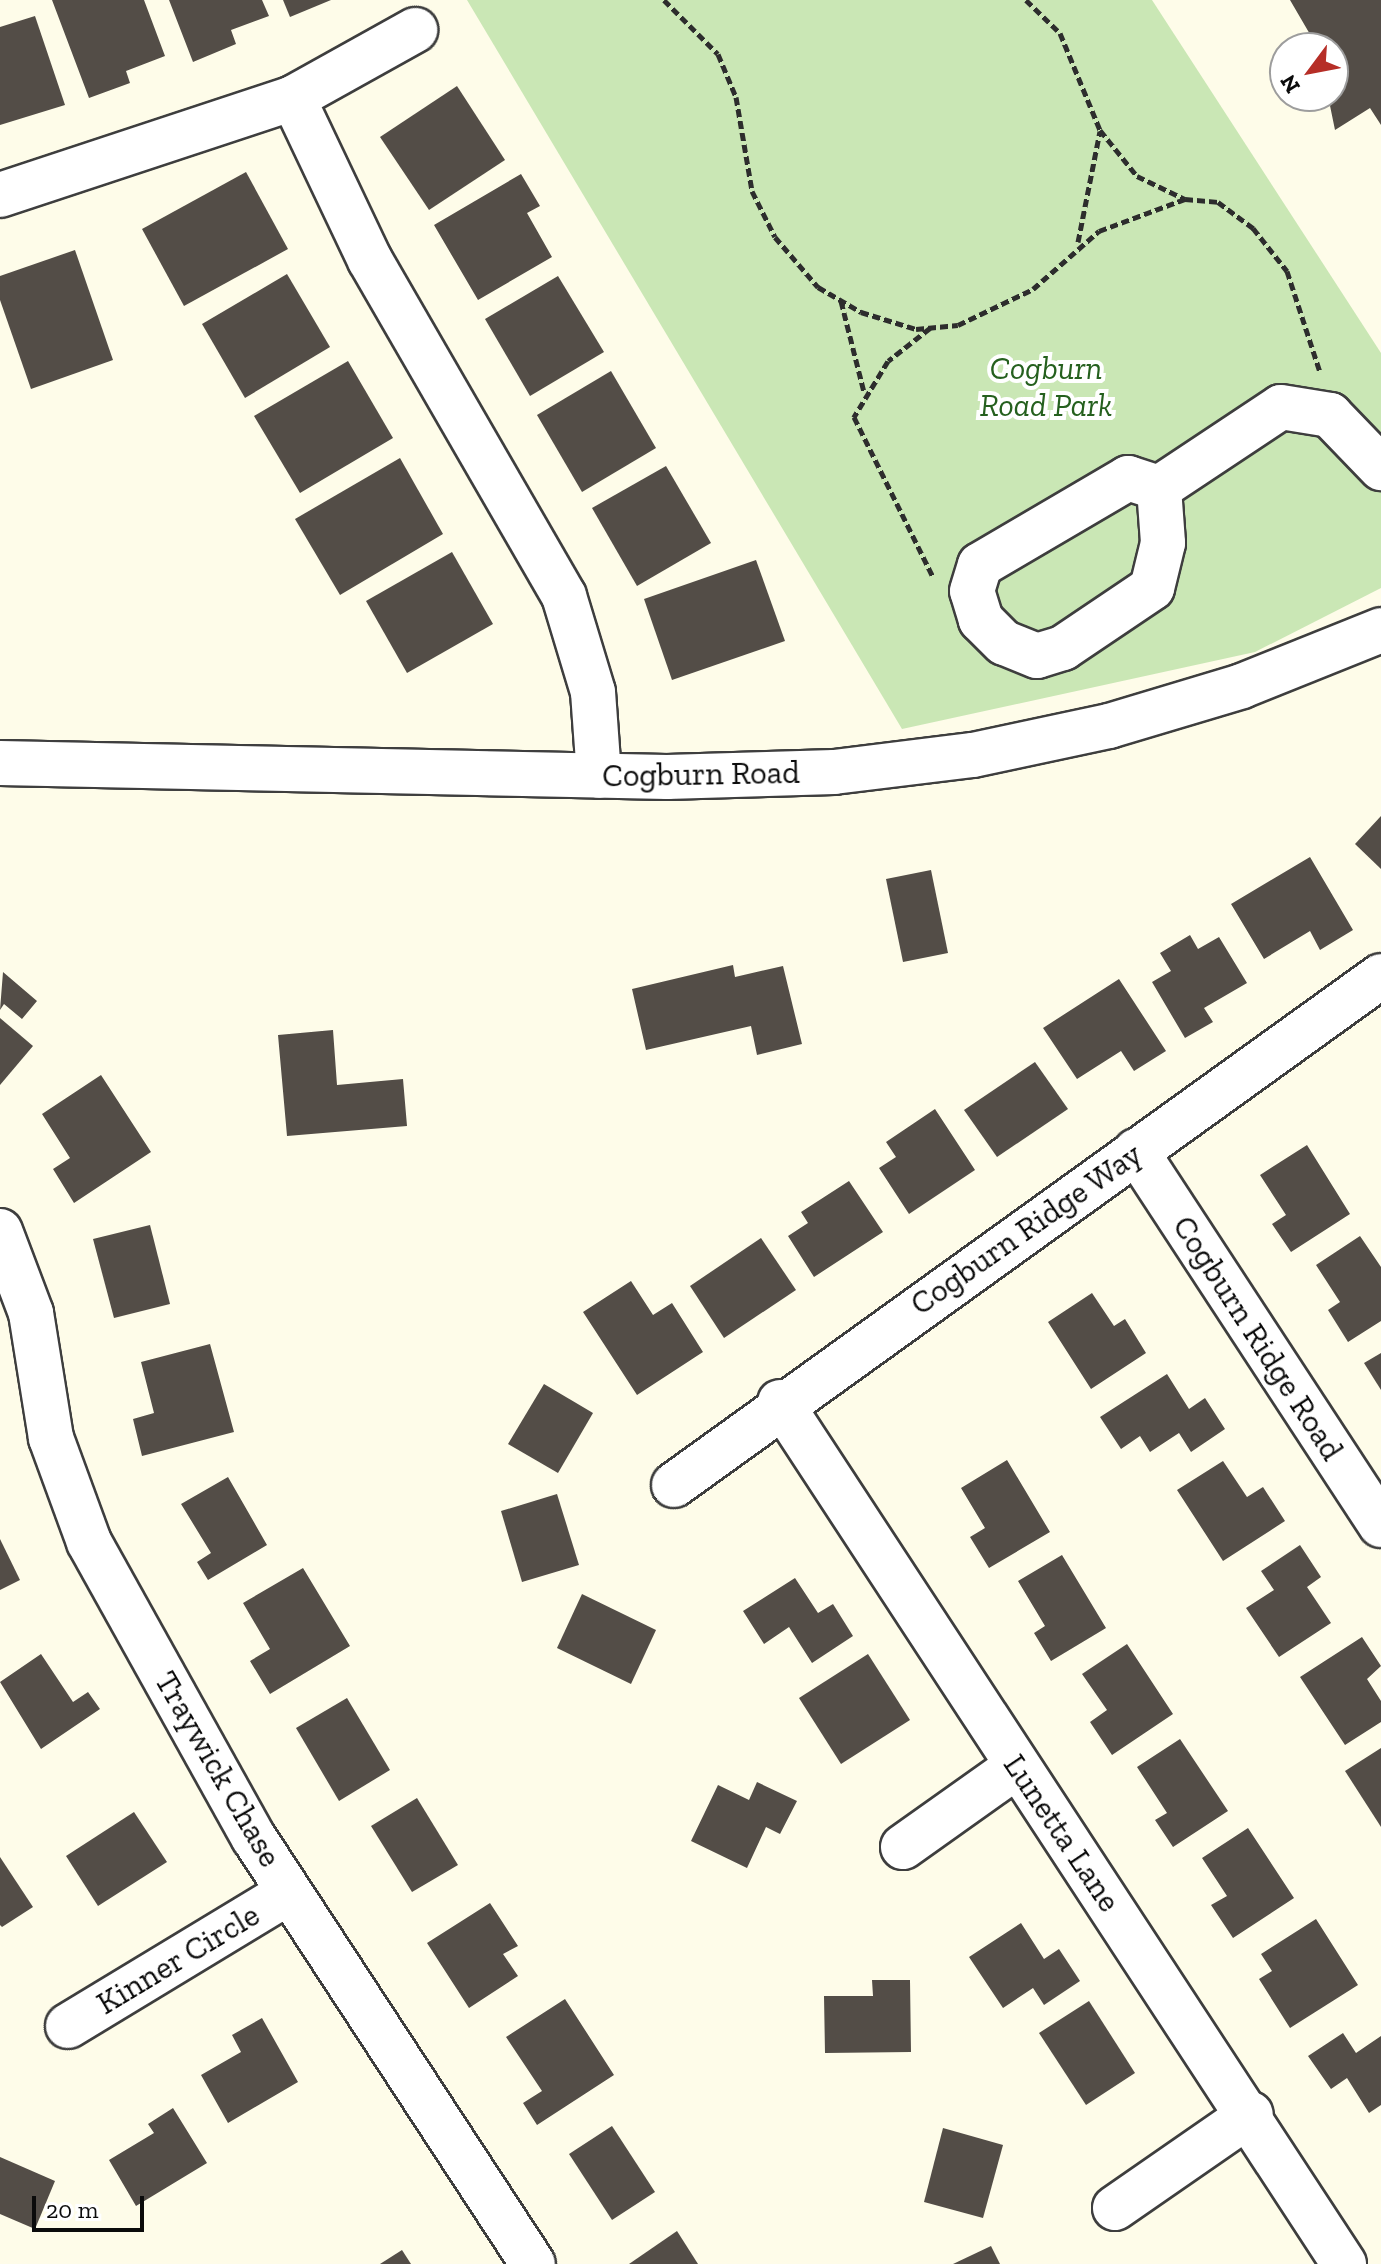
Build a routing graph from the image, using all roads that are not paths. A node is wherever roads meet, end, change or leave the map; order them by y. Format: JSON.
{"nodes":[{"id":1,"x":415,"y":30,"type":"dead end"},
{"id":2,"x":293,"y":98,"type":"junction"},
{"id":3,"x":0,"y":195,"type":"edge"},
{"id":4,"x":1381,"y":468,"type":"edge"},
{"id":5,"x":1159,"y":488,"type":"junction"},
{"id":6,"x":1381,"y":630,"type":"edge"},
{"id":7,"x":0,"y":763,"type":"edge"},
{"id":8,"x":599,"y":776,"type":"junction"},
{"id":9,"x":1381,"y":976,"type":"edge"},
{"id":10,"x":1136,"y":1151,"type":"junction"},
{"id":11,"x":0,"y":1231,"type":"edge"},
{"id":12,"x":780,"y":1402,"type":"junction"},
{"id":13,"x":674,"y":1485,"type":"dead end"},
{"id":14,"x":1381,"y":1525,"type":"edge"},
{"id":15,"x":1017,"y":1766,"type":"junction"},
{"id":16,"x":903,"y":1847,"type":"dead end"},
{"id":17,"x":289,"y":1892,"type":"junction"},
{"id":18,"x":68,"y":2026,"type":"dead end"},
{"id":19,"x":1251,"y":2114,"type":"junction"},
{"id":20,"x":1115,"y":2208,"type":"dead end"},
{"id":21,"x":533,"y":2264,"type":"edge"},
{"id":22,"x":1344,"y":2264,"type":"edge"}],
"edges":[{"from":1,"to":2,"type":"street"},
{"from":2,"to":3,"type":"street"},
{"from":2,"to":8,"type":"street"},
{"from":4,"to":5,"type":"street"},
{"from":5,"to":5,"type":"street"},
{"from":6,"to":8,"type":"street","name":"Cogburn Road"},
{"from":7,"to":8,"type":"street","name":"Cogburn Road"},
{"from":9,"to":10,"type":"street","name":"Cogburn Ridge Way"},
{"from":10,"to":12,"type":"street","name":"Cogburn Ridge Way"},
{"from":10,"to":14,"type":"street","name":"Cogburn Ridge Road"},
{"from":11,"to":17,"type":"street","name":"Traywick Chase"},
{"from":12,"to":13,"type":"street","name":"Cogburn Ridge Way"},
{"from":12,"to":15,"type":"street","name":"Lunetta Lane"},
{"from":15,"to":16,"type":"street"},
{"from":15,"to":19,"type":"street","name":"Lunetta Lane"},
{"from":17,"to":18,"type":"street","name":"Kinner Circle"},
{"from":17,"to":21,"type":"street","name":"Traywick Chase"},
{"from":19,"to":20,"type":"street"},
{"from":19,"to":22,"type":"street","name":"Lunetta Lane"}]}
